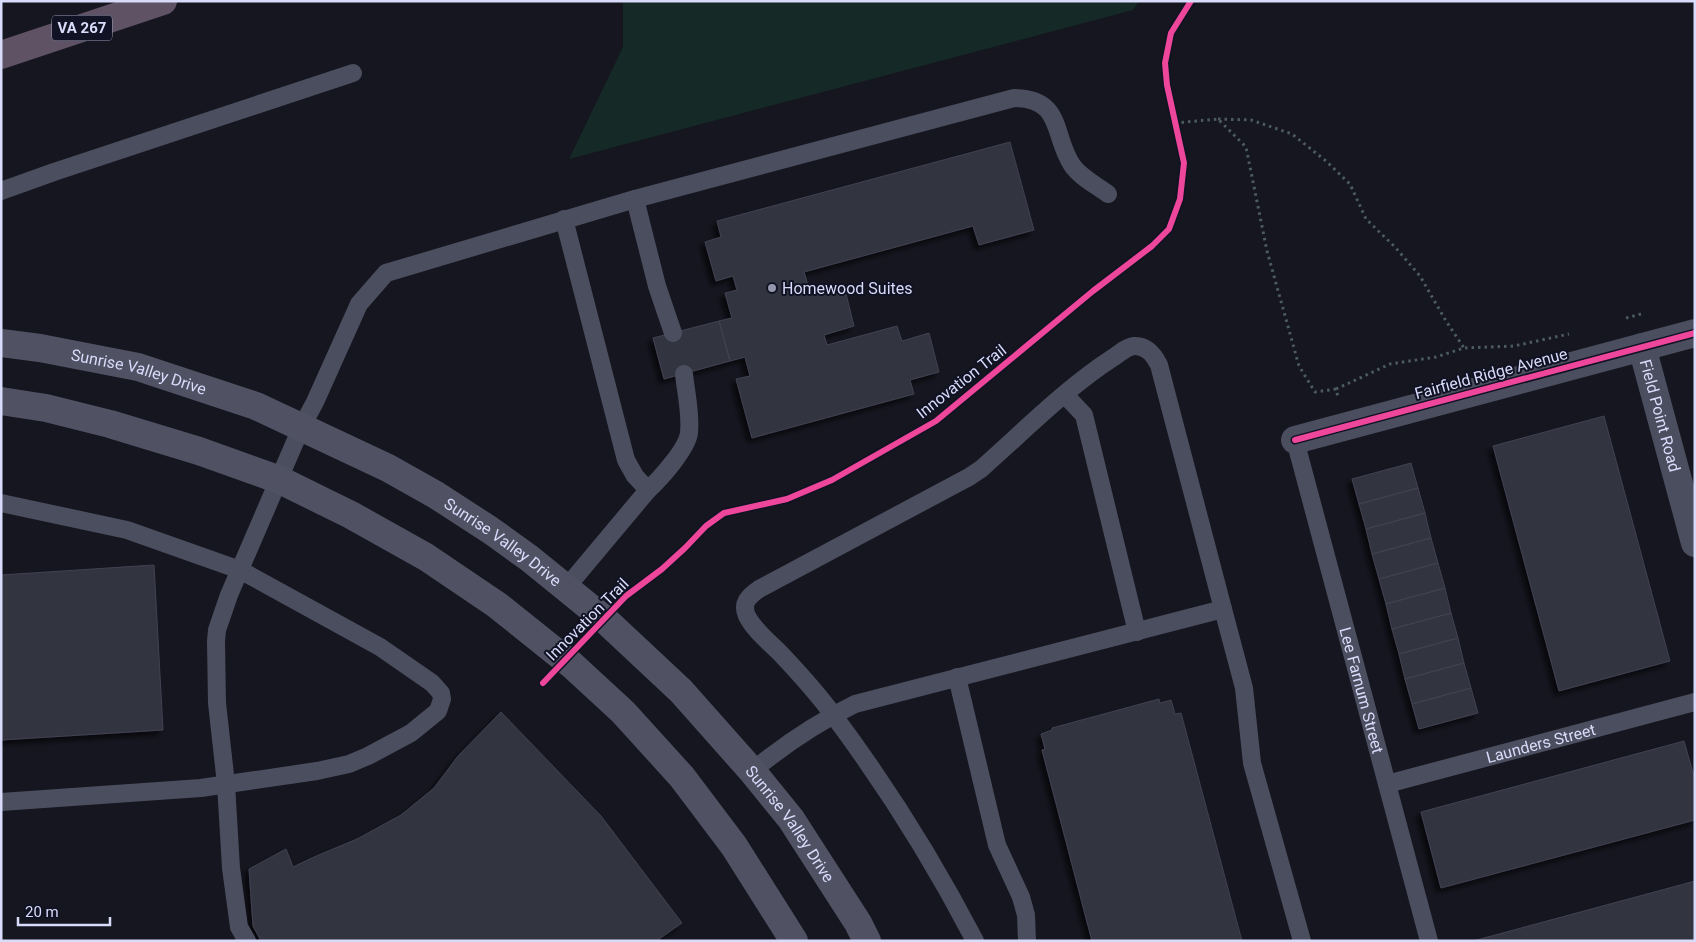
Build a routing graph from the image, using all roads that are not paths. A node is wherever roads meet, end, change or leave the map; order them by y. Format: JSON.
{"nodes":[{"id":1,"x":162,"y":1,"type":"edge"},
{"id":2,"x":1,"y":55,"type":"edge"},
{"id":3,"x":353,"y":72,"type":"dead end"},
{"id":4,"x":1,"y":191,"type":"edge"},
{"id":5,"x":1108,"y":194,"type":"dead end"},
{"id":6,"x":635,"y":199,"type":"junction"},
{"id":7,"x":564,"y":219,"type":"junction"},
{"id":8,"x":1695,"y":332,"type":"edge"},
{"id":9,"x":672,"y":333,"type":"dead end"},
{"id":10,"x":1,"y":343,"type":"edge"},
{"id":11,"x":1642,"y":347,"type":"junction"},
{"id":12,"x":684,"y":374,"type":"dead end"},
{"id":13,"x":1065,"y":395,"type":"junction"},
{"id":14,"x":1,"y":401,"type":"edge"},
{"id":15,"x":301,"y":428,"type":"junction"},
{"id":16,"x":1295,"y":440,"type":"joint"},
{"id":17,"x":280,"y":480,"type":"junction"},
{"id":18,"x":648,"y":490,"type":"junction"},
{"id":19,"x":1,"y":503,"type":"edge"},
{"id":20,"x":1695,"y":543,"type":"edge"},
{"id":21,"x":240,"y":570,"type":"junction"},
{"id":22,"x":566,"y":588,"type":"junction"},
{"id":23,"x":1223,"y":609,"type":"junction"},
{"id":24,"x":1137,"y":632,"type":"junction"},
{"id":25,"x":957,"y":677,"type":"junction"},
{"id":26,"x":1695,"y":702,"type":"edge"},
{"id":27,"x":833,"y":715,"type":"junction"},
{"id":28,"x":752,"y":771,"type":"junction"},
{"id":29,"x":226,"y":784,"type":"junction"},
{"id":30,"x":1387,"y":784,"type":"junction"},
{"id":31,"x":1,"y":802,"type":"edge"},
{"id":32,"x":247,"y":941,"type":"edge"},
{"id":33,"x":794,"y":941,"type":"edge"},
{"id":34,"x":868,"y":941,"type":"edge"},
{"id":35,"x":975,"y":941,"type":"edge"},
{"id":36,"x":1027,"y":941,"type":"edge"},
{"id":37,"x":1302,"y":941,"type":"edge"},
{"id":38,"x":1429,"y":941,"type":"edge"}],
"edges":[{"from":1,"to":2,"type":"highway","number":"VA 267"},
{"from":3,"to":4,"type":"lane"},
{"from":5,"to":6,"type":"lane"},
{"from":6,"to":7,"type":"lane"},
{"from":6,"to":9,"type":"lane"},
{"from":7,"to":15,"type":"lane"},
{"from":7,"to":18,"type":"lane"},
{"from":8,"to":11,"type":"street","name":"Fairfield Ridge Avenue"},
{"from":10,"to":15,"type":"main road","name":"Sunrise Valley Drive"},
{"from":11,"to":16,"type":"street","name":"Fairfield Ridge Avenue"},
{"from":11,"to":20,"type":"street","name":"Field Point Road"},
{"from":12,"to":18,"type":"lane"},
{"from":13,"to":23,"type":"lane"},
{"from":13,"to":24,"type":"lane"},
{"from":13,"to":27,"type":"lane"},
{"from":14,"to":17,"type":"main road"},
{"from":15,"to":17,"type":"lane"},
{"from":15,"to":22,"type":"main road","name":"Sunrise Valley Drive"},
{"from":16,"to":30,"type":"lane","name":"Lee Farnum Street"},
{"from":17,"to":21,"type":"lane"},
{"from":17,"to":33,"type":"main road"},
{"from":18,"to":22,"type":"lane"},
{"from":19,"to":21,"type":"lane"},
{"from":21,"to":29,"type":"lane"},
{"from":21,"to":29,"type":"lane"},
{"from":22,"to":28,"type":"main road","name":"Sunrise Valley Drive"},
{"from":23,"to":24,"type":"lane"},
{"from":23,"to":37,"type":"lane"},
{"from":24,"to":25,"type":"lane"},
{"from":25,"to":27,"type":"lane"},
{"from":25,"to":36,"type":"lane"},
{"from":26,"to":30,"type":"lane","name":"Launders Street"},
{"from":27,"to":28,"type":"lane"},
{"from":27,"to":35,"type":"lane"},
{"from":28,"to":34,"type":"main road","name":"Sunrise Valley Drive"},
{"from":29,"to":31,"type":"lane"},
{"from":29,"to":32,"type":"lane"},
{"from":30,"to":38,"type":"lane","name":"Lee Farnum Street"}]}
